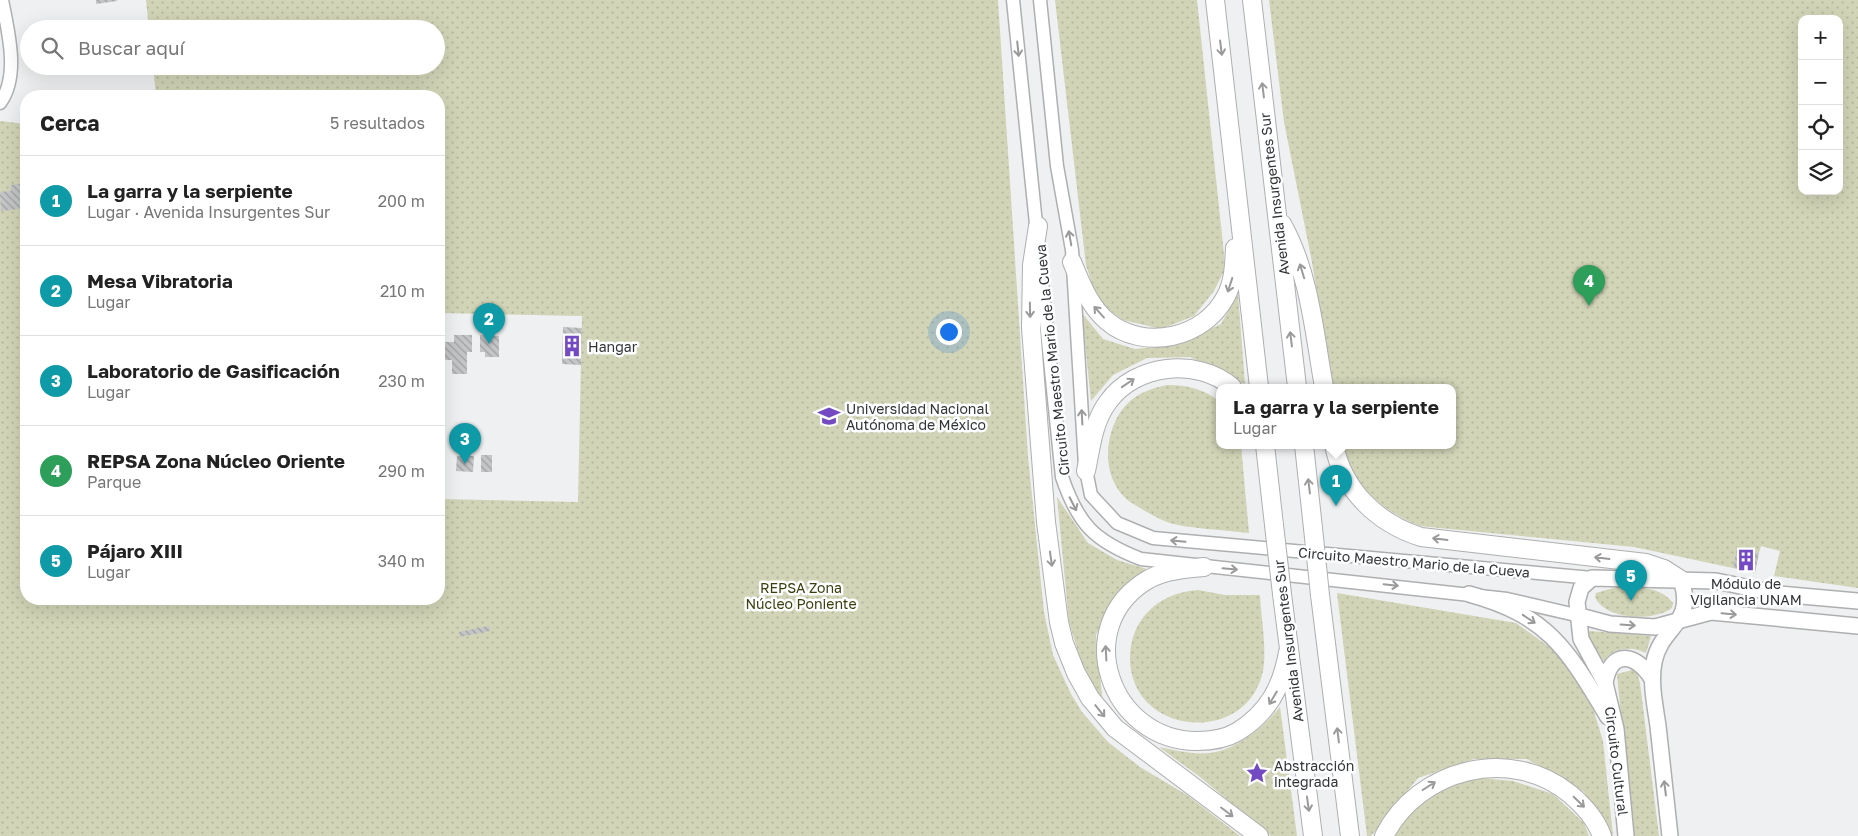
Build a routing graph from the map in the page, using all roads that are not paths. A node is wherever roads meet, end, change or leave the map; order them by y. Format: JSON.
{"nodes":[{"id":1,"x":2,"y":0,"type":"edge"},
{"id":2,"x":1013,"y":0,"type":"edge"},
{"id":3,"x":1040,"y":0,"type":"edge"},
{"id":4,"x":1215,"y":0,"type":"edge"},
{"id":5,"x":1252,"y":0,"type":"edge"},
{"id":6,"x":0,"y":103,"type":"edge"},
{"id":7,"x":1237,"y":185,"type":"junction"},
{"id":8,"x":1277,"y":217,"type":"junction"},
{"id":9,"x":1038,"y":226,"type":"junction"},
{"id":10,"x":1072,"y":262,"type":"junction"},
{"id":11,"x":1227,"y":384,"type":"edge"},
{"id":12,"x":1259,"y":384,"type":"edge"},
{"id":13,"x":1297,"y":384,"type":"edge"},
{"id":14,"x":1323,"y":384,"type":"edge"},
{"id":15,"x":1265,"y":449,"type":"edge"},
{"id":16,"x":1304,"y":449,"type":"edge"},
{"id":17,"x":1335,"y":449,"type":"edge"},
{"id":18,"x":1086,"y":471,"type":"junction"},
{"id":19,"x":1204,"y":567,"type":"junction"},
{"id":20,"x":1592,"y":578,"type":"junction"},
{"id":21,"x":1681,"y":580,"type":"junction"},
{"id":22,"x":1469,"y":594,"type":"junction"},
{"id":23,"x":1858,"y":601,"type":"edge"},
{"id":24,"x":1580,"y":616,"type":"junction"},
{"id":25,"x":1681,"y":619,"type":"junction"},
{"id":26,"x":1858,"y":626,"type":"edge"},
{"id":27,"x":1288,"y":652,"type":"junction"},
{"id":28,"x":1652,"y":679,"type":"junction"},
{"id":29,"x":1605,"y":682,"type":"junction"},
{"id":30,"x":1616,"y":729,"type":"junction"},
{"id":31,"x":1259,"y":836,"type":"edge"},
{"id":32,"x":1312,"y":836,"type":"edge"},
{"id":33,"x":1350,"y":836,"type":"edge"},
{"id":34,"x":1384,"y":836,"type":"edge"},
{"id":35,"x":1602,"y":836,"type":"edge"},
{"id":36,"x":1626,"y":836,"type":"edge"},
{"id":37,"x":1670,"y":836,"type":"edge"}],
"edges":[{"from":1,"to":6,"type":"street"},
{"from":2,"to":9,"type":"street","name":"Circuito Maestro Mario de la Cueva","one_way":true},
{"from":10,"to":3,"type":"street","name":"Circuito Maestro Mario de la Cueva","one_way":true},
{"from":4,"to":7,"type":"main road","one_way":true},
{"from":8,"to":5,"type":"main road","name":"Avenida Insurgentes Sur","one_way":true},
{"from":7,"to":10,"type":"main road","one_way":true},
{"from":7,"to":12,"type":"main road"},
{"from":13,"to":8,"type":"main road","name":"Avenida Insurgentes Sur","one_way":true},
{"from":14,"to":8,"type":"main road","one_way":true},
{"from":9,"to":19,"type":"street","name":"Circuito Maestro Mario de la Cueva","one_way":true},
{"from":9,"to":31,"type":"main road","one_way":true},
{"from":18,"to":10,"type":"street","name":"Circuito Maestro Mario de la Cueva","one_way":true},
{"from":18,"to":11,"type":"main road","one_way":true},
{"from":15,"to":27,"type":"main road","name":"Avenida Insurgentes Sur","bridge":true},
{"from":33,"to":16,"type":"main road","one_way":true,"bridge":true},
{"from":21,"to":17,"type":"main road","one_way":true},
{"from":20,"to":18,"type":"street","name":"Circuito Maestro Mario de la Cueva","one_way":true},
{"from":19,"to":22,"type":"street","name":"Circuito Maestro Mario de la Cueva","one_way":true},
{"from":27,"to":19,"type":"main road","one_way":true},
{"from":20,"to":21,"type":"street","name":"Circuito Maestro Mario de la Cueva"},
{"from":20,"to":24,"type":"street","name":"Circuito Cultural"},
{"from":21,"to":23,"type":"street","name":"Circuito Maestro Mario de la Cueva"},
{"from":21,"to":25,"type":"street"},
{"from":22,"to":24,"type":"street","name":"Circuito Maestro Mario de la Cueva"},
{"from":22,"to":30,"type":"street","one_way":true},
{"from":24,"to":25,"type":"street","name":"Circuito Maestro Mario de la Cueva","one_way":true},
{"from":24,"to":29,"type":"street","name":"Circuito Cultural"},
{"from":25,"to":26,"type":"street","name":"Circuito Maestro Mario de la Cueva","one_way":true},
{"from":25,"to":28,"type":"street"},
{"from":27,"to":32,"type":"main road","name":"Avenida Insurgentes Sur","one_way":true},
{"from":28,"to":29,"type":"street"},
{"from":37,"to":28,"type":"street","one_way":true},
{"from":29,"to":30,"type":"street","name":"Circuito Cultural"},
{"from":30,"to":36,"type":"street","name":"Circuito Cultural"},
{"from":34,"to":35,"type":"main road","one_way":true}]}
